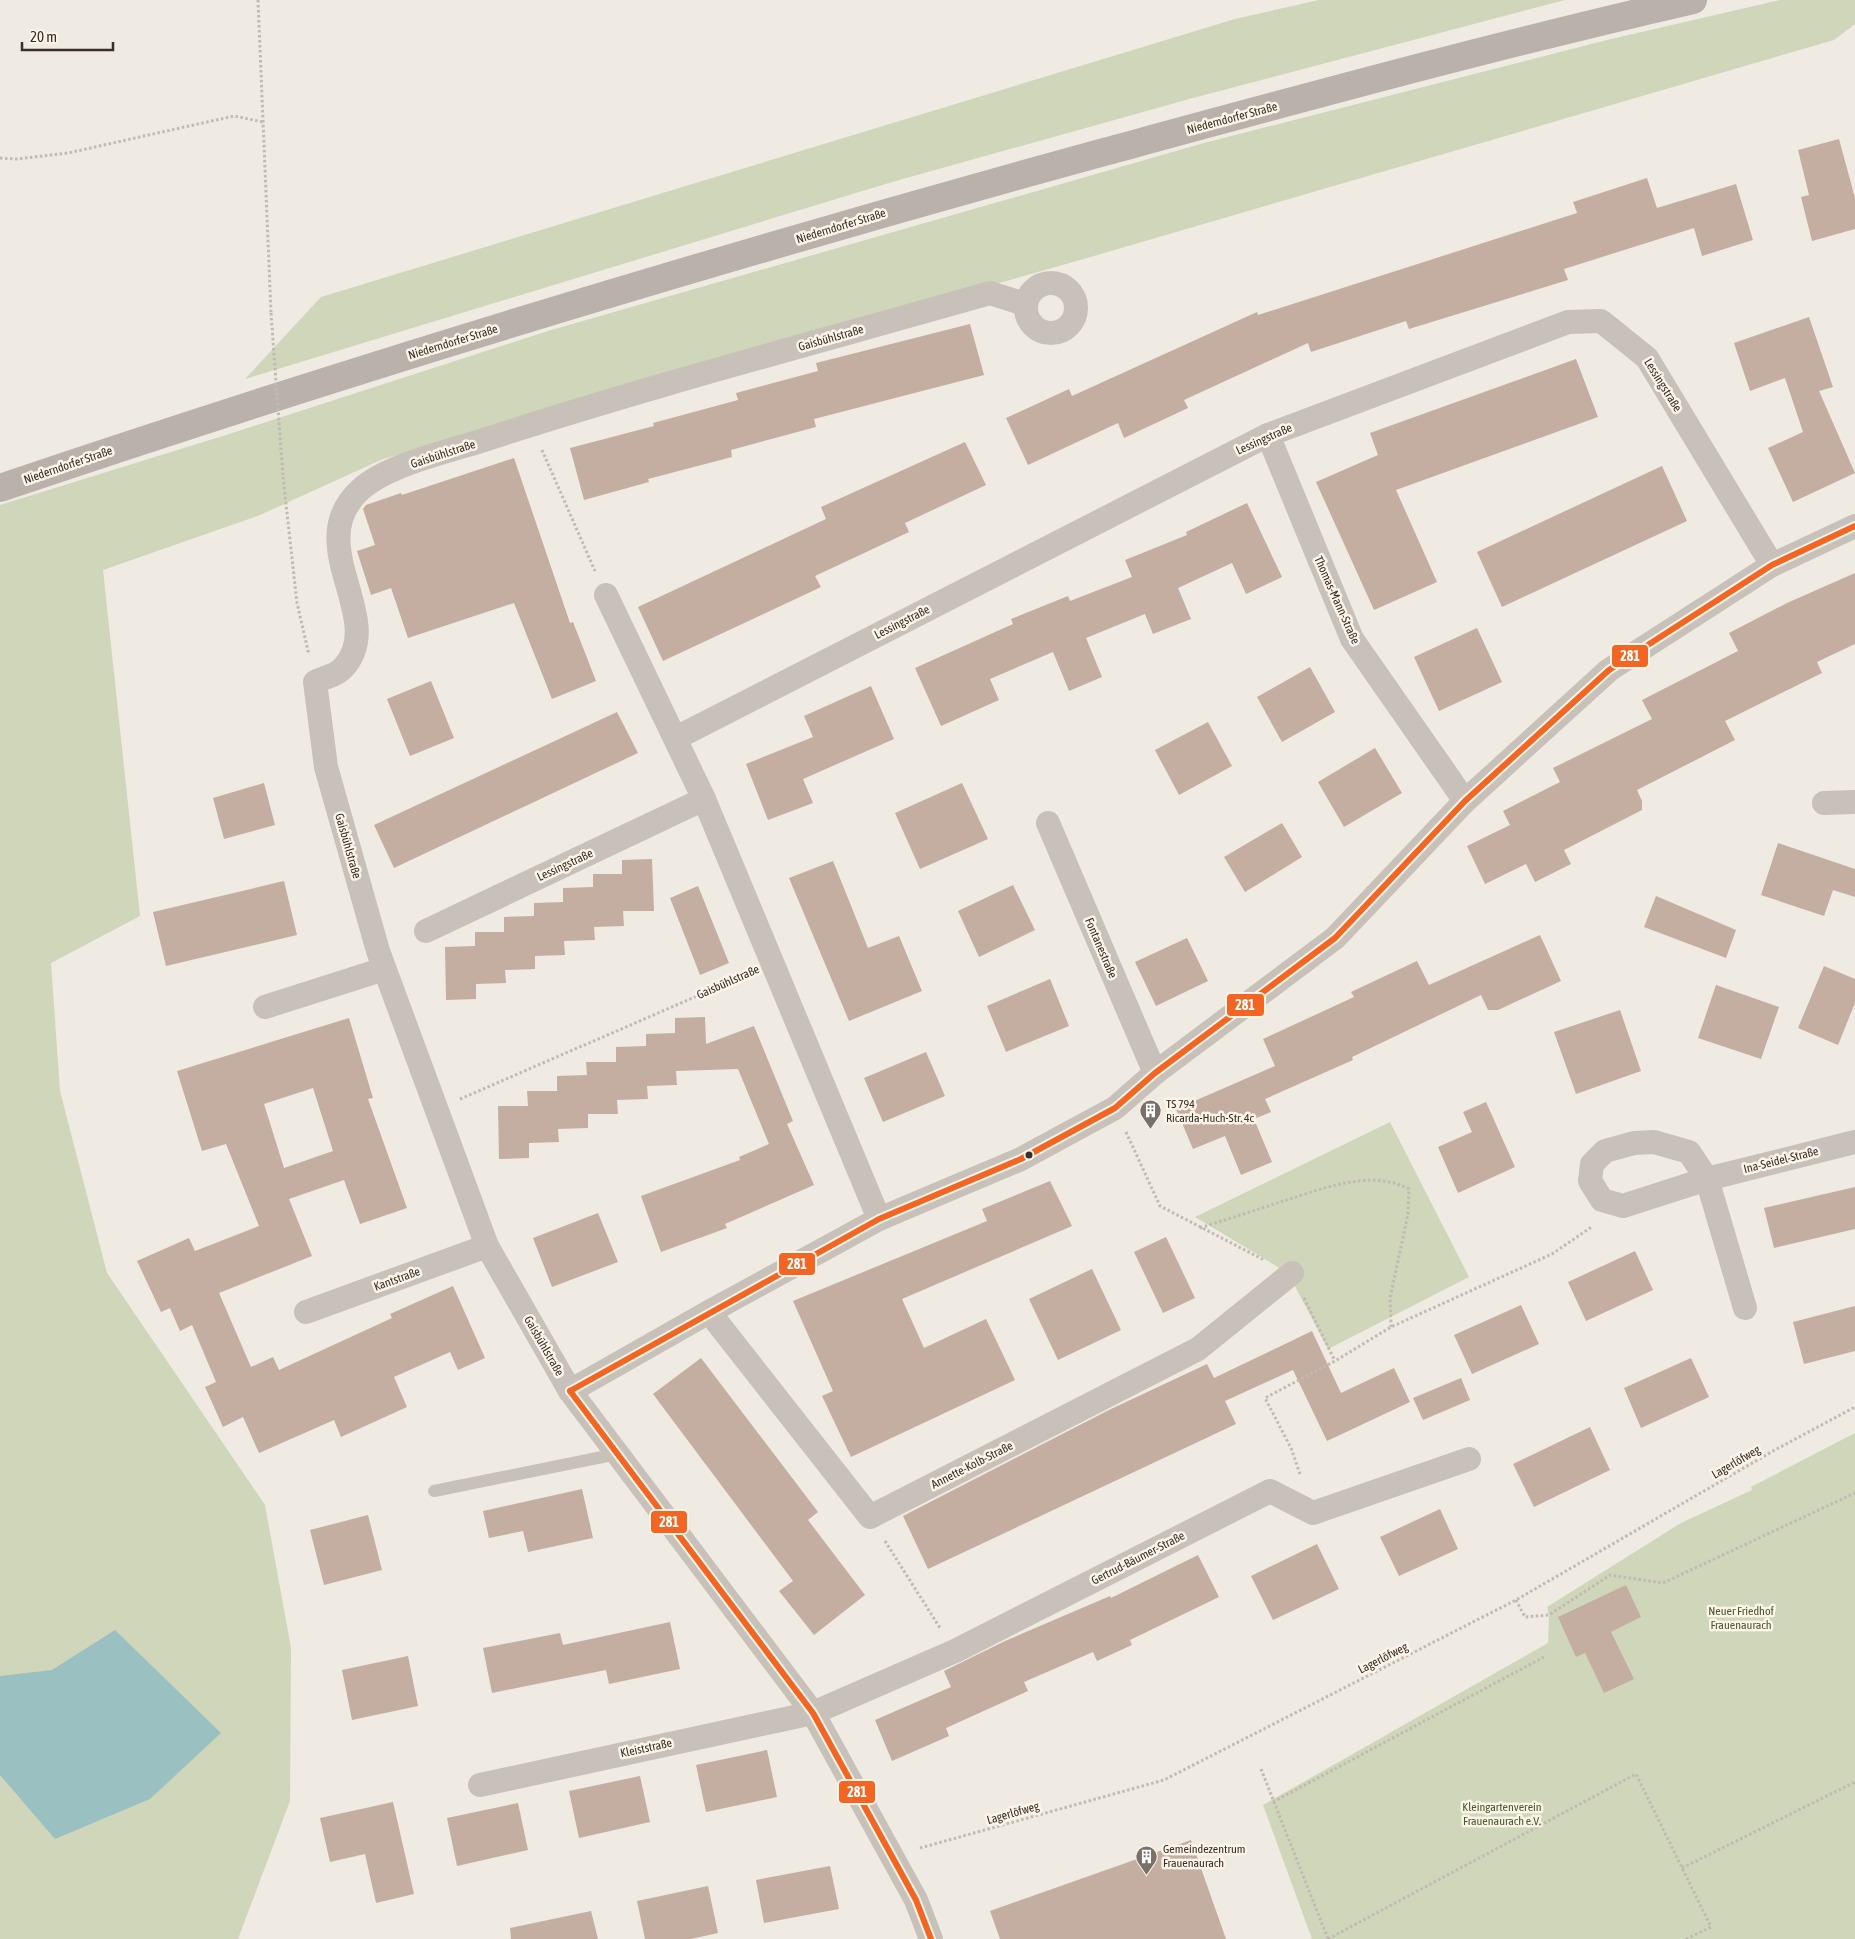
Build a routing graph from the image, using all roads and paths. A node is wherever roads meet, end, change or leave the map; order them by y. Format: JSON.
{"nodes":[{"id":1,"x":258,"y":0,"type":"edge"},
{"id":2,"x":1694,"y":0,"type":"edge"},
{"id":3,"x":263,"y":122,"type":"junction"},
{"id":4,"x":0,"y":158,"type":"edge"},
{"id":5,"x":1025,"y":304,"type":"dead end"},
{"id":6,"x":531,"y":425,"type":"junction"},
{"id":7,"x":1268,"y":435,"type":"junction"},
{"id":8,"x":0,"y":488,"type":"edge"},
{"id":9,"x":1855,"y":526,"type":"edge"},
{"id":10,"x":1772,"y":565,"type":"junction"},
{"id":11,"x":606,"y":595,"type":"joint"},
{"id":12,"x":315,"y":682,"type":"junction"},
{"id":13,"x":676,"y":738,"type":"junction"},
{"id":14,"x":704,"y":799,"type":"junction"},
{"id":15,"x":1465,"y":801,"type":"junction"},
{"id":16,"x":1855,"y":802,"type":"edge"},
{"id":17,"x":1824,"y":803,"type":"dead end"},
{"id":18,"x":1048,"y":823,"type":"dead end"},
{"id":19,"x":426,"y":931,"type":"dead end"},
{"id":20,"x":772,"y":963,"type":"junction"},
{"id":21,"x":384,"y":969,"type":"junction"},
{"id":22,"x":265,"y":1007,"type":"dead end"},
{"id":23,"x":1155,"y":1073,"type":"junction"},
{"id":24,"x":1115,"y":1108,"type":"junction"},
{"id":25,"x":437,"y":1109,"type":"junction"},
{"id":26,"x":1855,"y":1142,"type":"edge"},
{"id":27,"x":1706,"y":1179,"type":"junction"},
{"id":28,"x":1623,"y":1206,"type":"junction"},
{"id":29,"x":879,"y":1220,"type":"junction"},
{"id":30,"x":1200,"y":1228,"type":"junction"},
{"id":31,"x":487,"y":1246,"type":"junction"},
{"id":32,"x":1292,"y":1273,"type":"junction"},
{"id":33,"x":1745,"y":1308,"type":"dead end"},
{"id":34,"x":306,"y":1312,"type":"dead end"},
{"id":35,"x":709,"y":1312,"type":"junction"},
{"id":36,"x":1391,"y":1327,"type":"junction"},
{"id":37,"x":1335,"y":1360,"type":"junction"},
{"id":38,"x":570,"y":1391,"type":"junction"},
{"id":39,"x":1855,"y":1407,"type":"edge"},
{"id":40,"x":617,"y":1454,"type":"junction"},
{"id":41,"x":1469,"y":1459,"type":"dead end"},
{"id":42,"x":434,"y":1491,"type":"dead end"},
{"id":43,"x":1855,"y":1492,"type":"edge"},
{"id":44,"x":1313,"y":1513,"type":"junction"},
{"id":45,"x":870,"y":1517,"type":"junction"},
{"id":46,"x":1516,"y":1600,"type":"junction"},
{"id":47,"x":954,"y":1651,"type":"junction"},
{"id":48,"x":1544,"y":1657,"type":"dead end"},
{"id":49,"x":813,"y":1713,"type":"junction"},
{"id":50,"x":1260,"y":1769,"type":"dead end"},
{"id":51,"x":1855,"y":1782,"type":"edge"},
{"id":52,"x":480,"y":1785,"type":"dead end"},
{"id":53,"x":1273,"y":1802,"type":"junction"},
{"id":54,"x":890,"y":1856,"type":"junction"},
{"id":55,"x":1682,"y":1868,"type":"junction"},
{"id":56,"x":931,"y":1939,"type":"edge"},
{"id":57,"x":1328,"y":1939,"type":"edge"},
{"id":58,"x":1686,"y":1939,"type":"edge"}],
"edges":[{"from":1,"to":3,"type":"path"},
{"from":2,"to":8,"type":"main road","name":"Niederndorfer Straße"},
{"from":3,"to":4,"type":"path"},
{"from":3,"to":12,"type":"path","bridge":true},
{"from":5,"to":6,"type":"street","name":"Gaisbühlstraße"},
{"from":6,"to":11,"type":"path"},
{"from":6,"to":12,"type":"street","name":"Gaisbühlstraße"},
{"from":7,"to":10,"type":"street","name":"Lessingstraße"},
{"from":7,"to":13,"type":"street","name":"Lessingstraße"},
{"from":7,"to":15,"type":"street","name":"Thomas-Mann-Straße"},
{"from":9,"to":10,"type":"street"},
{"from":10,"to":15,"type":"street"},
{"from":11,"to":13,"type":"street"},
{"from":12,"to":21,"type":"street","name":"Gaisbühlstraße"},
{"from":13,"to":14,"type":"street"},
{"from":14,"to":19,"type":"street","name":"Lessingstraße"},
{"from":14,"to":20,"type":"street"},
{"from":15,"to":23,"type":"street"},
{"from":16,"to":17,"type":"street"},
{"from":18,"to":23,"type":"street","name":"Fontanestraße"},
{"from":20,"to":25,"type":"path","name":"Gaisbühlstraße"},
{"from":20,"to":29,"type":"street"},
{"from":21,"to":22,"type":"street"},
{"from":21,"to":25,"type":"street","name":"Gaisbühlstraße"},
{"from":23,"to":24,"type":"street"},
{"from":24,"to":29,"type":"street"},
{"from":24,"to":30,"type":"path"},
{"from":25,"to":31,"type":"street","name":"Gaisbühlstraße"},
{"from":26,"to":27,"type":"street","name":"Ina-Seidel-Straße"},
{"from":27,"to":28,"type":"street","name":"Ina-Seidel-Straße"},
{"from":27,"to":28,"type":"street"},
{"from":27,"to":33,"type":"street"},
{"from":28,"to":36,"type":"path"},
{"from":29,"to":35,"type":"street"},
{"from":30,"to":32,"type":"path"},
{"from":30,"to":36,"type":"path"},
{"from":31,"to":34,"type":"street","name":"Kantstraße"},
{"from":31,"to":38,"type":"street","name":"Gaisbühlstraße"},
{"from":32,"to":37,"type":"path"},
{"from":32,"to":45,"type":"street","name":"Annette-Kolb-Straße"},
{"from":35,"to":38,"type":"street"},
{"from":35,"to":45,"type":"street"},
{"from":36,"to":37,"type":"path"},
{"from":37,"to":44,"type":"path"},
{"from":38,"to":40,"type":"street","name":"Gaisbühlstraße"},
{"from":39,"to":46,"type":"path","name":"Lagerlöfweg"},
{"from":40,"to":42,"type":"lane"},
{"from":40,"to":49,"type":"street","name":"Gaisbühlstraße"},
{"from":41,"to":44,"type":"street"},
{"from":43,"to":46,"type":"path"},
{"from":44,"to":47,"type":"street","name":"Gertrud-Bäumer-Straße"},
{"from":45,"to":47,"type":"path"},
{"from":46,"to":54,"type":"path","name":"Lagerlöfweg"},
{"from":47,"to":49,"type":"street","name":"Gertrud-Bäumer-Straße"},
{"from":48,"to":53,"type":"path"},
{"from":49,"to":52,"type":"street","name":"Kleiststraße"},
{"from":49,"to":54,"type":"street","name":"Gaisbühlstraße"},
{"from":50,"to":53,"type":"path"},
{"from":51,"to":55,"type":"path"},
{"from":53,"to":57,"type":"path"},
{"from":54,"to":56,"type":"street","name":"Gaisbühlstraße"},
{"from":55,"to":57,"type":"path"},
{"from":55,"to":58,"type":"path"}]}
